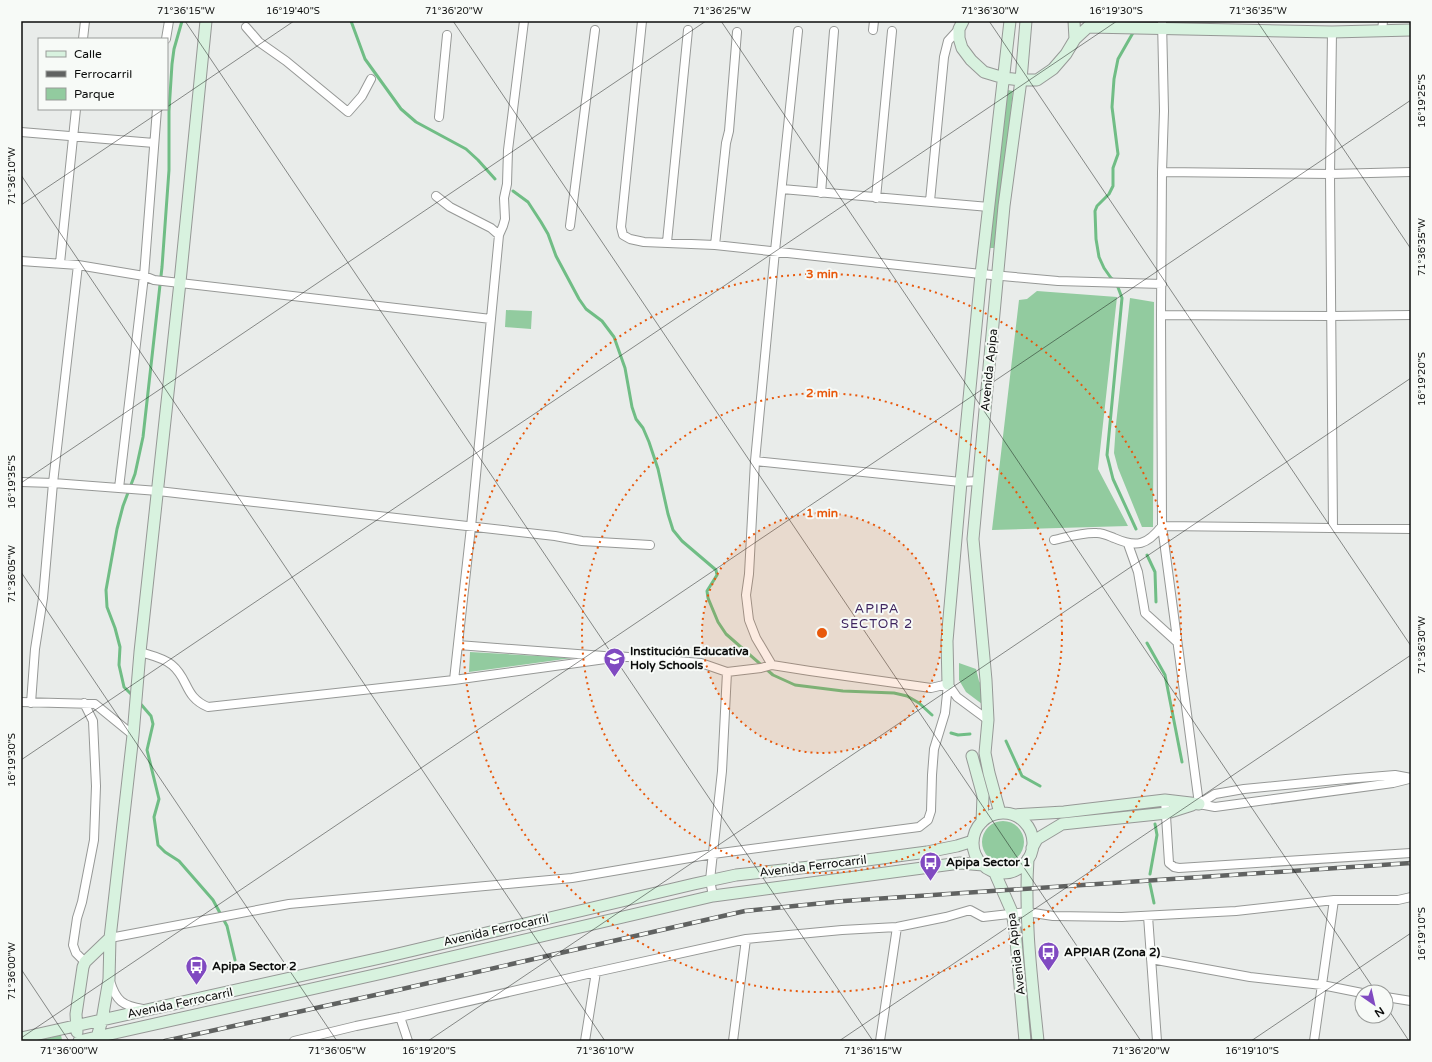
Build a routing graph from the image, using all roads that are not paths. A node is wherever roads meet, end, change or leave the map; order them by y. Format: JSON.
{"nodes":[{"id":1,"x":85,"y":21,"type":"edge"},
{"id":2,"x":170,"y":21,"type":"edge"},
{"id":3,"x":206,"y":21,"type":"edge"},
{"id":4,"x":524,"y":21,"type":"edge"},
{"id":5,"x":642,"y":21,"type":"edge"},
{"id":6,"x":874,"y":21,"type":"edge"},
{"id":7,"x":1010,"y":21,"type":"edge"},
{"id":8,"x":1026,"y":21,"type":"edge"},
{"id":9,"x":1074,"y":21,"type":"edge"},
{"id":10,"x":1088,"y":24,"type":"edge"},
{"id":11,"x":1121,"y":24,"type":"edge"},
{"id":12,"x":961,"y":25,"type":"edge"},
{"id":13,"x":1162,"y":25,"type":"edge"},
{"id":14,"x":1232,"y":25,"type":"edge"},
{"id":15,"x":1382,"y":26,"type":"edge"},
{"id":16,"x":246,"y":27,"type":"dead end"},
{"id":17,"x":595,"y":30,"type":"dead end"},
{"id":18,"x":688,"y":30,"type":"dead end"},
{"id":19,"x":873,"y":30,"type":"dead end"},
{"id":20,"x":1411,"y":30,"type":"edge"},
{"id":21,"x":798,"y":31,"type":"dead end"},
{"id":22,"x":834,"y":31,"type":"dead end"},
{"id":23,"x":892,"y":31,"type":"dead end"},
{"id":24,"x":737,"y":32,"type":"dead end"},
{"id":25,"x":1332,"y":32,"type":"junction"},
{"id":26,"x":447,"y":35,"type":"dead end"},
{"id":27,"x":83,"y":38,"type":"edge"},
{"id":28,"x":166,"y":38,"type":"edge"},
{"id":29,"x":1075,"y":39,"type":"junction"},
{"id":30,"x":1004,"y":78,"type":"junction"},
{"id":31,"x":371,"y":79,"type":"dead end"},
{"id":32,"x":1021,"y":80,"type":"junction"},
{"id":33,"x":76,"y":110,"type":"edge"},
{"id":34,"x":157,"y":110,"type":"edge"},
{"id":35,"x":439,"y":117,"type":"dead end"},
{"id":36,"x":21,"y":132,"type":"edge"},
{"id":37,"x":73,"y":137,"type":"junction"},
{"id":38,"x":154,"y":143,"type":"junction"},
{"id":39,"x":1162,"y":172,"type":"junction"},
{"id":40,"x":1411,"y":172,"type":"edge"},
{"id":41,"x":1330,"y":174,"type":"junction"},
{"id":42,"x":782,"y":189,"type":"junction"},
{"id":43,"x":821,"y":193,"type":"junction"},
{"id":44,"x":436,"y":196,"type":"dead end"},
{"id":45,"x":876,"y":198,"type":"junction"},
{"id":46,"x":930,"y":201,"type":"junction"},
{"id":47,"x":989,"y":207,"type":"junction"},
{"id":48,"x":570,"y":226,"type":"dead end"},
{"id":49,"x":499,"y":235,"type":"junction"},
{"id":50,"x":667,"y":242,"type":"junction"},
{"id":51,"x":714,"y":245,"type":"junction"},
{"id":52,"x":774,"y":251,"type":"junction"},
{"id":53,"x":21,"y":260,"type":"edge"},
{"id":54,"x":60,"y":263,"type":"junction"},
{"id":55,"x":78,"y":265,"type":"junction"},
{"id":56,"x":980,"y":274,"type":"junction"},
{"id":57,"x":144,"y":276,"type":"junction"},
{"id":58,"x":998,"y":276,"type":"junction"},
{"id":59,"x":180,"y":282,"type":"junction"},
{"id":60,"x":1162,"y":284,"type":"junction"},
{"id":61,"x":1161,"y":315,"type":"junction"},
{"id":62,"x":1411,"y":315,"type":"edge"},
{"id":63,"x":1332,"y":316,"type":"junction"},
{"id":64,"x":491,"y":319,"type":"junction"},
{"id":65,"x":755,"y":461,"type":"junction"},
{"id":66,"x":978,"y":481,"type":"junction"},
{"id":67,"x":21,"y":482,"type":"edge"},
{"id":68,"x":961,"y":482,"type":"junction"},
{"id":69,"x":54,"y":483,"type":"junction"},
{"id":70,"x":119,"y":488,"type":"junction"},
{"id":71,"x":158,"y":492,"type":"junction"},
{"id":72,"x":1162,"y":526,"type":"junction"},
{"id":73,"x":471,"y":527,"type":"junction"},
{"id":74,"x":1333,"y":528,"type":"junction"},
{"id":75,"x":1411,"y":529,"type":"edge"},
{"id":76,"x":1054,"y":540,"type":"dead end"},
{"id":77,"x":1128,"y":544,"type":"junction"},
{"id":78,"x":650,"y":545,"type":"dead end"},
{"id":79,"x":1177,"y":642,"type":"junction"},
{"id":80,"x":458,"y":645,"type":"junction"},
{"id":81,"x":140,"y":652,"type":"junction"},
{"id":82,"x":620,"y":657,"type":"junction"},
{"id":83,"x":772,"y":665,"type":"junction"},
{"id":84,"x":727,"y":672,"type":"junction"},
{"id":85,"x":454,"y":680,"type":"junction"},
{"id":86,"x":948,"y":684,"type":"junction"},
{"id":87,"x":21,"y":702,"type":"edge"},
{"id":88,"x":31,"y":703,"type":"junction"},
{"id":89,"x":84,"y":703,"type":"junction"},
{"id":90,"x":988,"y":720,"type":"junction"},
{"id":91,"x":133,"y":735,"type":"junction"},
{"id":92,"x":972,"y":756,"type":"dead end"},
{"id":93,"x":1411,"y":778,"type":"edge"},
{"id":94,"x":1165,"y":800,"type":"junction"},
{"id":95,"x":1199,"y":804,"type":"junction"},
{"id":96,"x":1000,"y":813,"type":"junction"},
{"id":97,"x":1167,"y":813,"type":"junction"},
{"id":98,"x":1014,"y":815,"type":"junction"},
{"id":99,"x":982,"y":822,"type":"junction"},
{"id":100,"x":973,"y":841,"type":"junction"},
{"id":101,"x":1032,"y":848,"type":"junction"},
{"id":102,"x":1411,"y":853,"type":"edge"},
{"id":103,"x":713,"y":854,"type":"junction"},
{"id":104,"x":1028,"y":859,"type":"junction"},
{"id":105,"x":983,"y":865,"type":"junction"},
{"id":106,"x":994,"y":871,"type":"junction"},
{"id":107,"x":710,"y":880,"type":"junction"},
{"id":108,"x":713,"y":896,"type":"junction"},
{"id":109,"x":1411,"y":897,"type":"edge"},
{"id":110,"x":1334,"y":900,"type":"junction"},
{"id":111,"x":1012,"y":912,"type":"junction"},
{"id":112,"x":1027,"y":912,"type":"junction"},
{"id":113,"x":1148,"y":916,"type":"junction"},
{"id":114,"x":897,"y":927,"type":"junction"},
{"id":115,"x":110,"y":938,"type":"junction"},
{"id":116,"x":746,"y":939,"type":"junction"},
{"id":117,"x":1151,"y":959,"type":"junction"},
{"id":118,"x":85,"y":962,"type":"junction"},
{"id":119,"x":596,"y":972,"type":"junction"},
{"id":120,"x":109,"y":979,"type":"junction"},
{"id":121,"x":1322,"y":985,"type":"junction"},
{"id":122,"x":1354,"y":991,"type":"edge"},
{"id":123,"x":1394,"y":998,"type":"edge"},
{"id":124,"x":1411,"y":1001,"type":"edge"},
{"id":125,"x":148,"y":1010,"type":"junction"},
{"id":126,"x":400,"y":1017,"type":"junction"},
{"id":127,"x":102,"y":1020,"type":"junction"},
{"id":128,"x":76,"y":1025,"type":"junction"},
{"id":129,"x":97,"y":1037,"type":"junction"},
{"id":130,"x":21,"y":1038,"type":"edge"},
{"id":131,"x":79,"y":1041,"type":"edge"},
{"id":132,"x":294,"y":1041,"type":"edge"},
{"id":133,"x":408,"y":1041,"type":"edge"},
{"id":134,"x":585,"y":1041,"type":"edge"},
{"id":135,"x":732,"y":1041,"type":"edge"},
{"id":136,"x":880,"y":1041,"type":"edge"},
{"id":137,"x":1025,"y":1041,"type":"edge"},
{"id":138,"x":1038,"y":1041,"type":"edge"},
{"id":139,"x":1157,"y":1041,"type":"edge"},
{"id":140,"x":1314,"y":1041,"type":"edge"}],
"edges":[{"from":1,"to":27,"type":"street"},
{"from":2,"to":28,"type":"street"},
{"from":3,"to":59,"type":"street"},
{"from":4,"to":49,"type":"street"},
{"from":5,"to":50,"type":"street"},
{"from":6,"to":19,"type":"street"},
{"from":7,"to":30,"type":"street","name":"Avenida Apipa"},
{"from":8,"to":32,"type":"street","name":"Avenida Apipa"},
{"from":9,"to":29,"type":"street"},
{"from":10,"to":11,"type":"street"},
{"from":10,"to":29,"type":"street"},
{"from":11,"to":13,"type":"street"},
{"from":12,"to":30,"type":"street"},
{"from":12,"to":46,"type":"street"},
{"from":13,"to":14,"type":"street"},
{"from":13,"to":39,"type":"street"},
{"from":14,"to":25,"type":"street"},
{"from":15,"to":20,"type":"street"},
{"from":15,"to":25,"type":"street"},
{"from":16,"to":31,"type":"street"},
{"from":17,"to":48,"type":"street"},
{"from":18,"to":50,"type":"street"},
{"from":21,"to":42,"type":"street"},
{"from":22,"to":43,"type":"street"},
{"from":23,"to":45,"type":"street"},
{"from":24,"to":51,"type":"street"},
{"from":25,"to":41,"type":"street"},
{"from":26,"to":35,"type":"street"},
{"from":29,"to":32,"type":"street"},
{"from":30,"to":32,"type":"street"},
{"from":30,"to":47,"type":"street","name":"Avenida Apipa"},
{"from":32,"to":58,"type":"street","name":"Avenida Apipa"},
{"from":33,"to":37,"type":"street"},
{"from":34,"to":38,"type":"street"},
{"from":36,"to":37,"type":"street"},
{"from":37,"to":38,"type":"street"},
{"from":37,"to":54,"type":"street"},
{"from":38,"to":57,"type":"street"},
{"from":39,"to":41,"type":"street"},
{"from":39,"to":60,"type":"street"},
{"from":40,"to":41,"type":"street"},
{"from":41,"to":63,"type":"street"},
{"from":42,"to":43,"type":"street"},
{"from":42,"to":52,"type":"street"},
{"from":43,"to":45,"type":"street"},
{"from":44,"to":49,"type":"street"},
{"from":45,"to":46,"type":"street"},
{"from":46,"to":47,"type":"street"},
{"from":47,"to":56,"type":"street","name":"Avenida Apipa"},
{"from":49,"to":64,"type":"street"},
{"from":50,"to":51,"type":"street"},
{"from":51,"to":52,"type":"street"},
{"from":52,"to":56,"type":"street"},
{"from":52,"to":65,"type":"street"},
{"from":53,"to":54,"type":"street"},
{"from":54,"to":55,"type":"street"},
{"from":55,"to":57,"type":"street"},
{"from":55,"to":69,"type":"street"},
{"from":56,"to":58,"type":"street"},
{"from":56,"to":68,"type":"street","name":"Avenida Apipa"},
{"from":57,"to":59,"type":"street"},
{"from":57,"to":70,"type":"street"},
{"from":58,"to":60,"type":"street"},
{"from":58,"to":66,"type":"street","name":"Avenida Apipa"},
{"from":59,"to":64,"type":"street"},
{"from":59,"to":71,"type":"street"},
{"from":60,"to":61,"type":"street"},
{"from":61,"to":63,"type":"street"},
{"from":61,"to":72,"type":"street"},
{"from":62,"to":63,"type":"street"},
{"from":63,"to":74,"type":"street"},
{"from":64,"to":73,"type":"street"},
{"from":65,"to":68,"type":"street"},
{"from":65,"to":83,"type":"street"},
{"from":66,"to":68,"type":"street"},
{"from":66,"to":90,"type":"street","name":"Avenida Apipa"},
{"from":67,"to":69,"type":"street"},
{"from":68,"to":86,"type":"street","name":"Avenida Apipa"},
{"from":69,"to":70,"type":"street"},
{"from":69,"to":88,"type":"street"},
{"from":70,"to":71,"type":"street"},
{"from":71,"to":73,"type":"street"},
{"from":71,"to":81,"type":"street"},
{"from":72,"to":74,"type":"street"},
{"from":72,"to":77,"type":"street"},
{"from":72,"to":79,"type":"street"},
{"from":73,"to":78,"type":"street"},
{"from":73,"to":80,"type":"street"},
{"from":74,"to":75,"type":"street"},
{"from":76,"to":77,"type":"street"},
{"from":77,"to":79,"type":"street"},
{"from":79,"to":95,"type":"street"},
{"from":80,"to":82,"type":"street"},
{"from":80,"to":85,"type":"street"},
{"from":81,"to":85,"type":"street"},
{"from":81,"to":91,"type":"street"},
{"from":82,"to":84,"type":"street"},
{"from":82,"to":85,"type":"street"},
{"from":83,"to":84,"type":"street"},
{"from":83,"to":86,"type":"street"},
{"from":84,"to":103,"type":"street"},
{"from":86,"to":90,"type":"street"},
{"from":86,"to":103,"type":"street","name":"Avenida Apipa"},
{"from":87,"to":88,"type":"street"},
{"from":88,"to":89,"type":"street"},
{"from":89,"to":91,"type":"street"},
{"from":89,"to":118,"type":"street"},
{"from":90,"to":96,"type":"street","name":"Avenida Apipa"},
{"from":91,"to":115,"type":"street"},
{"from":92,"to":99,"type":"street"},
{"from":93,"to":95,"type":"street"},
{"from":93,"to":95,"type":"street"},
{"from":94,"to":95,"type":"street"},
{"from":94,"to":97,"type":"street"},
{"from":94,"to":98,"type":"street"},
{"from":95,"to":97,"type":"street"},
{"from":96,"to":98,"type":"street"},
{"from":96,"to":99,"type":"street"},
{"from":97,"to":101,"type":"street"},
{"from":97,"to":102,"type":"street"},
{"from":98,"to":101,"type":"street"},
{"from":99,"to":100,"type":"street"},
{"from":100,"to":105,"type":"street"},
{"from":100,"to":107,"type":"street","name":"Avenida Ferrocarril"},
{"from":101,"to":104,"type":"street"},
{"from":103,"to":107,"type":"street"},
{"from":103,"to":115,"type":"street"},
{"from":104,"to":106,"type":"street"},
{"from":104,"to":112,"type":"street","name":"Avenida Apipa"},
{"from":105,"to":106,"type":"street"},
{"from":105,"to":108,"type":"street","name":"Avenida Ferrocarril"},
{"from":106,"to":111,"type":"street","name":"Avenida Apipa"},
{"from":107,"to":108,"type":"street"},
{"from":107,"to":125,"type":"street","name":"Avenida Ferrocarril"},
{"from":108,"to":129,"type":"street","name":"Avenida Ferrocarril"},
{"from":109,"to":110,"type":"street"},
{"from":110,"to":113,"type":"street"},
{"from":110,"to":121,"type":"street"},
{"from":111,"to":112,"type":"street"},
{"from":111,"to":114,"type":"street"},
{"from":111,"to":137,"type":"street","name":"Avenida Apipa"},
{"from":112,"to":113,"type":"street"},
{"from":112,"to":138,"type":"street","name":"Avenida Apipa"},
{"from":113,"to":117,"type":"street"},
{"from":114,"to":116,"type":"street"},
{"from":114,"to":136,"type":"street"},
{"from":115,"to":118,"type":"street"},
{"from":115,"to":120,"type":"street"},
{"from":116,"to":119,"type":"street"},
{"from":116,"to":135,"type":"street"},
{"from":117,"to":121,"type":"street"},
{"from":117,"to":139,"type":"street"},
{"from":118,"to":128,"type":"street"},
{"from":119,"to":126,"type":"street"},
{"from":119,"to":134,"type":"street"},
{"from":120,"to":125,"type":"street"},
{"from":120,"to":127,"type":"street"},
{"from":121,"to":122,"type":"street"},
{"from":121,"to":140,"type":"street"},
{"from":123,"to":124,"type":"street"},
{"from":125,"to":127,"type":"street","name":"Avenida Ferrocarril"},
{"from":126,"to":132,"type":"street"},
{"from":126,"to":133,"type":"street"},
{"from":127,"to":128,"type":"street","name":"Avenida Ferrocarril"},
{"from":127,"to":129,"type":"street"},
{"from":128,"to":130,"type":"street","name":"Avenida Ferrocarril"},
{"from":128,"to":131,"type":"street"},
{"from":129,"to":131,"type":"street","name":"Avenida Ferrocarril"}]}
